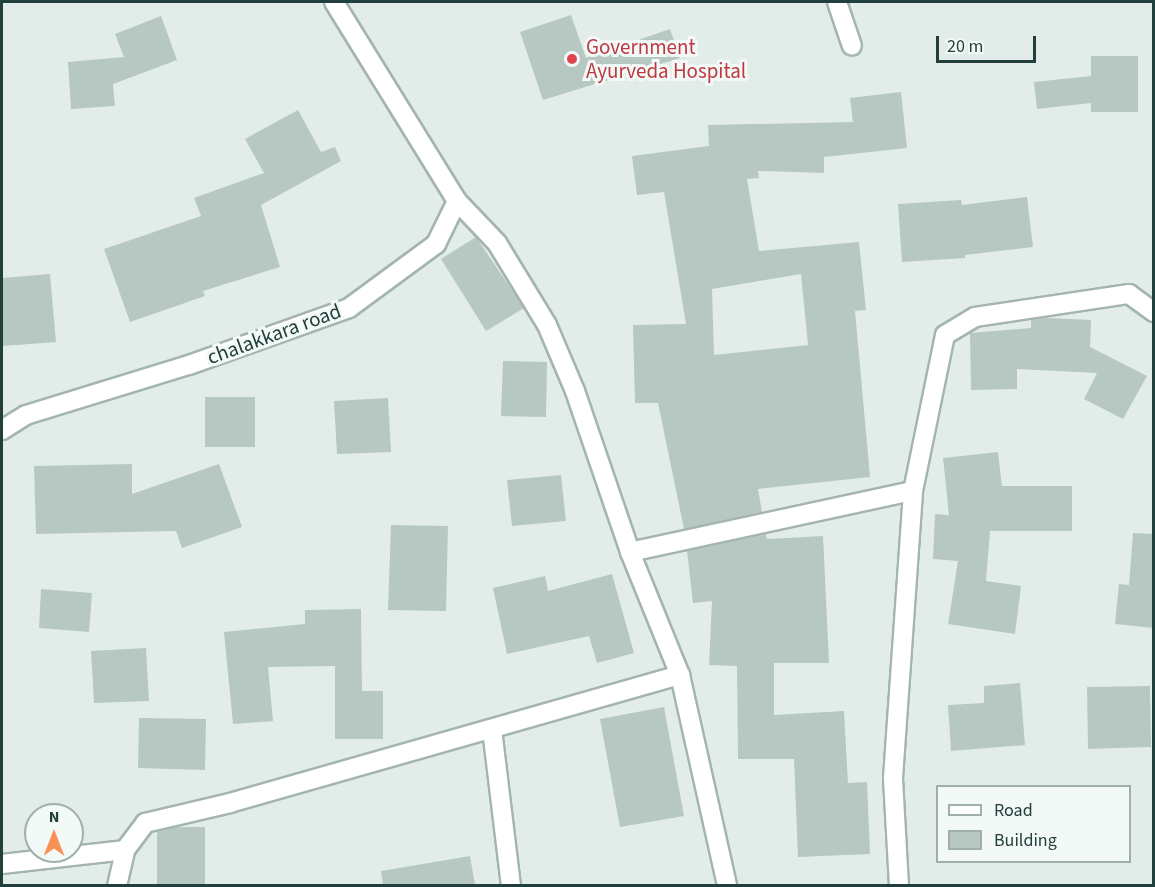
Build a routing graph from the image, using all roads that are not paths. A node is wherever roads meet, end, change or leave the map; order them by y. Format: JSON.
{"nodes":[{"id":1,"x":334,"y":2,"type":"edge"},
{"id":2,"x":837,"y":2,"type":"edge"},
{"id":3,"x":852,"y":46,"type":"dead end"},
{"id":4,"x":457,"y":201,"type":"junction"},
{"id":5,"x":1154,"y":312,"type":"edge"},
{"id":6,"x":2,"y":430,"type":"edge"},
{"id":7,"x":913,"y":491,"type":"junction"},
{"id":8,"x":630,"y":552,"type":"junction"},
{"id":9,"x":680,"y":675,"type":"junction"},
{"id":10,"x":492,"y":729,"type":"junction"},
{"id":11,"x":125,"y":850,"type":"junction"},
{"id":12,"x":2,"y":864,"type":"edge"},
{"id":13,"x":117,"y":885,"type":"edge"},
{"id":14,"x":511,"y":885,"type":"edge"},
{"id":15,"x":727,"y":885,"type":"edge"},
{"id":16,"x":899,"y":885,"type":"edge"}],
"edges":[{"from":1,"to":4,"type":"street"},
{"from":2,"to":3,"type":"street"},
{"from":4,"to":6,"type":"street","name":"chalakkara road"},
{"from":4,"to":8,"type":"street"},
{"from":5,"to":7,"type":"street"},
{"from":7,"to":8,"type":"street"},
{"from":7,"to":16,"type":"street"},
{"from":8,"to":9,"type":"street"},
{"from":9,"to":10,"type":"street"},
{"from":9,"to":15,"type":"street"},
{"from":10,"to":11,"type":"street"},
{"from":10,"to":14,"type":"street"},
{"from":11,"to":12,"type":"street"},
{"from":11,"to":13,"type":"street"}]}
